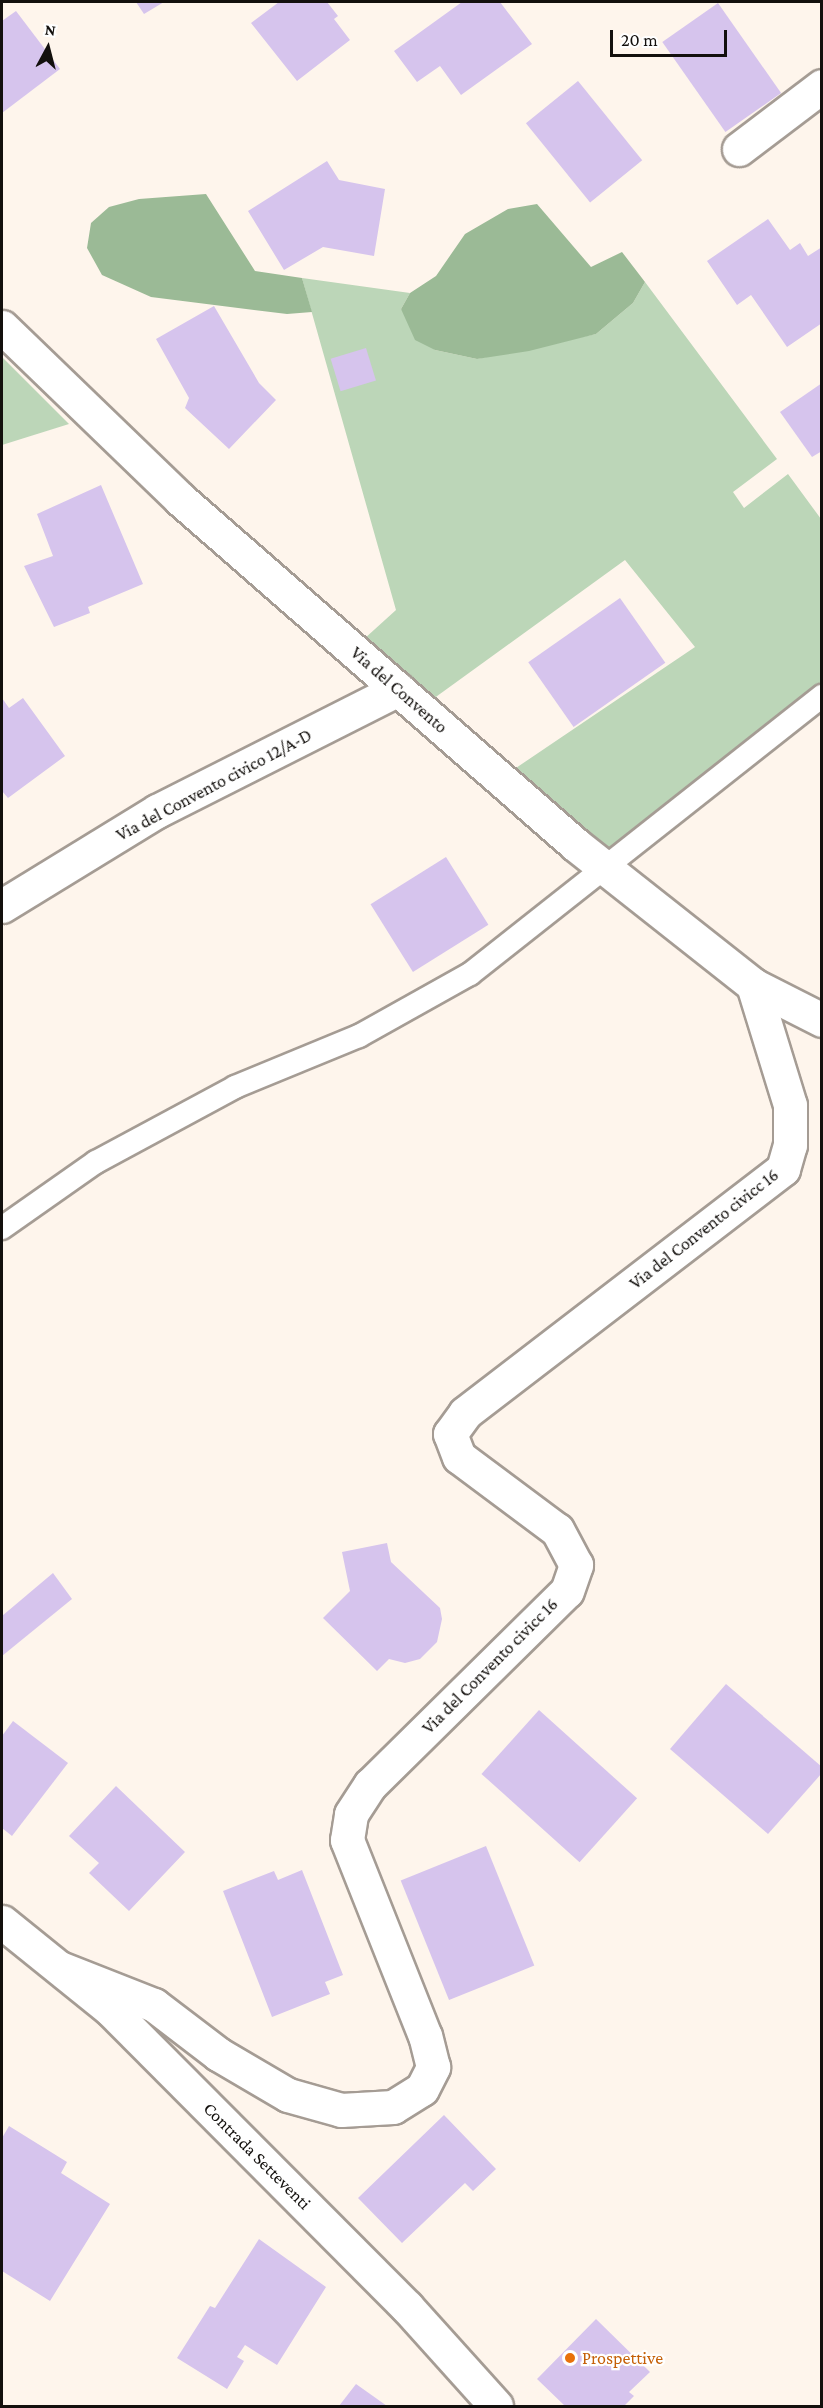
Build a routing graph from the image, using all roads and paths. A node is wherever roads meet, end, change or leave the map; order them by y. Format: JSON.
{"nodes":[{"id":1,"x":822,"y":86,"type":"edge"},
{"id":2,"x":739,"y":148,"type":"dead end"},
{"id":3,"x":2,"y":327,"type":"edge"},
{"id":4,"x":398,"y":689,"type":"junction"},
{"id":5,"x":822,"y":696,"type":"edge"},
{"id":6,"x":605,"y":868,"type":"junction"},
{"id":7,"x":2,"y":906,"type":"edge"},
{"id":8,"x":753,"y":985,"type":"junction"},
{"id":9,"x":822,"y":1020,"type":"edge"},
{"id":10,"x":2,"y":1228,"type":"edge"},
{"id":11,"x":2,"y":1922,"type":"edge"},
{"id":12,"x":60,"y":1968,"type":"junction"},
{"id":13,"x":496,"y":2406,"type":"edge"}],
"edges":[{"from":1,"to":2,"type":"street"},
{"from":3,"to":4,"type":"street","name":"Via del Convento"},
{"from":4,"to":6,"type":"street","name":"Via del Convento"},
{"from":4,"to":7,"type":"street","name":"Via del Convento civico 12/A-D"},
{"from":5,"to":6,"type":"lane"},
{"from":6,"to":8,"type":"street","name":"Via del Convento"},
{"from":6,"to":10,"type":"lane"},
{"from":8,"to":9,"type":"street","name":"Via del Convento"},
{"from":8,"to":12,"type":"street","name":"Via del Convento civicc 16"},
{"from":11,"to":12,"type":"street","name":"Contrada Setteventi"},
{"from":12,"to":13,"type":"street","name":"Contrada Setteventi"}]}
